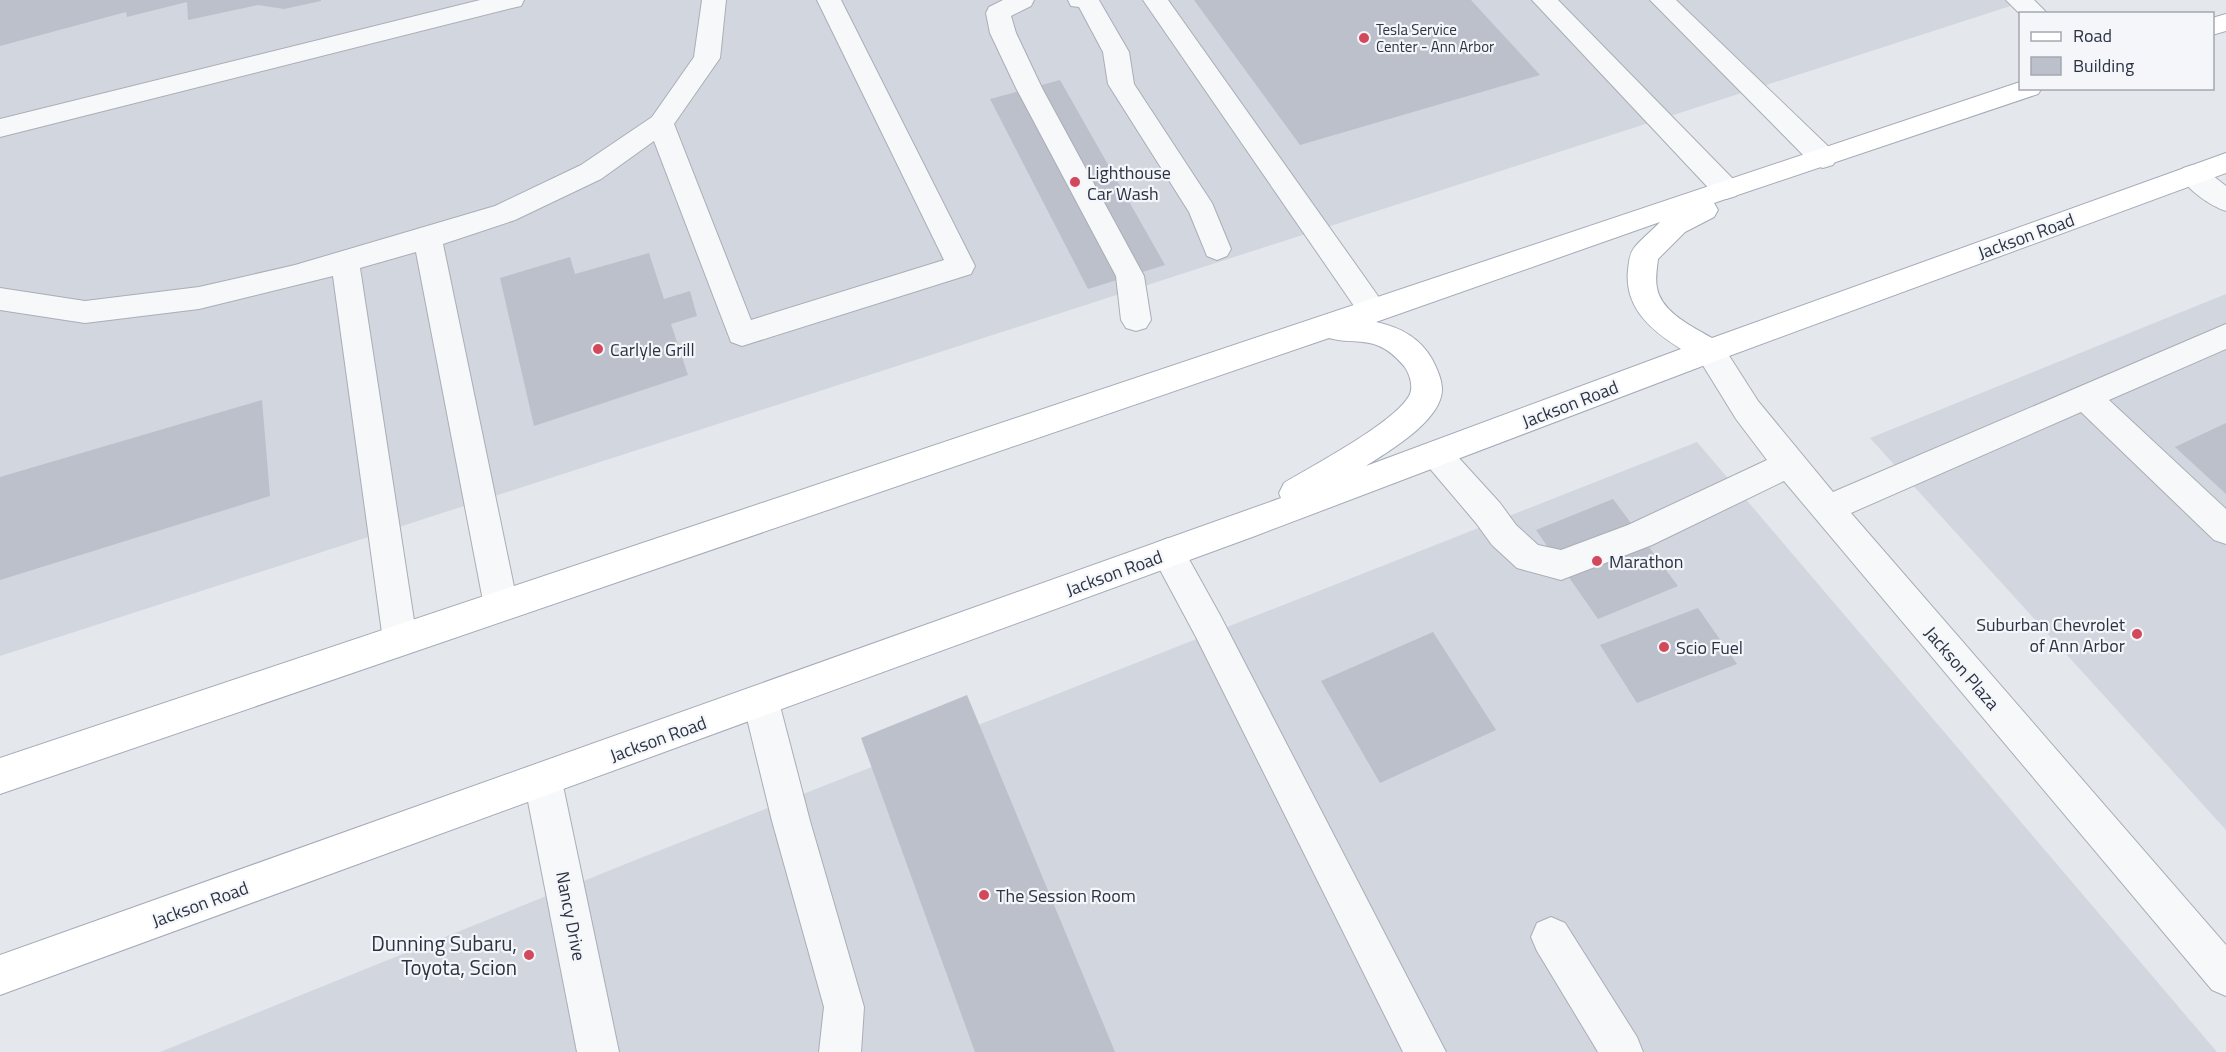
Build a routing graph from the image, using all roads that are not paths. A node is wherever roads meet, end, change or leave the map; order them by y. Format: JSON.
{"nodes":[{"id":1,"x":512,"y":0,"type":"edge"},
{"id":2,"x":714,"y":0,"type":"edge"},
{"id":3,"x":829,"y":0,"type":"edge"},
{"id":4,"x":1022,"y":0,"type":"edge"},
{"id":5,"x":1080,"y":0,"type":"edge"},
{"id":6,"x":1155,"y":0,"type":"edge"},
{"id":7,"x":1544,"y":0,"type":"edge"},
{"id":8,"x":1662,"y":0,"type":"edge"},
{"id":9,"x":2018,"y":0,"type":"edge"},
{"id":10,"x":2033,"y":12,"type":"edge"},
{"id":11,"x":2023,"y":90,"type":"edge"},
{"id":12,"x":661,"y":123,"type":"junction"},
{"id":13,"x":0,"y":128,"type":"edge"},
{"id":14,"x":1823,"y":158,"type":"junction"},
{"id":15,"x":2226,"y":163,"type":"edge"},
{"id":16,"x":2193,"y":175,"type":"junction"},
{"id":17,"x":1770,"y":176,"type":"junction"},
{"id":18,"x":1725,"y":189,"type":"junction"},
{"id":19,"x":2226,"y":201,"type":"edge"},
{"id":20,"x":428,"y":238,"type":"junction"},
{"id":21,"x":1217,"y":249,"type":"dead end"},
{"id":22,"x":345,"y":262,"type":"junction"},
{"id":23,"x":0,"y":299,"type":"edge"},
{"id":24,"x":1373,"y":311,"type":"junction"},
{"id":25,"x":1136,"y":320,"type":"dead end"},
{"id":26,"x":1324,"y":328,"type":"junction"},
{"id":27,"x":2226,"y":336,"type":"edge"},
{"id":28,"x":1710,"y":351,"type":"junction"},
{"id":29,"x":2085,"y":397,"type":"junction"},
{"id":30,"x":1437,"y":455,"type":"junction"},
{"id":31,"x":1790,"y":464,"type":"junction"},
{"id":32,"x":1827,"y":509,"type":"junction"},
{"id":33,"x":1243,"y":526,"type":"junction"},
{"id":34,"x":2226,"y":530,"type":"edge"},
{"id":35,"x":1168,"y":553,"type":"junction"},
{"id":36,"x":501,"y":606,"type":"junction"},
{"id":37,"x":400,"y":640,"type":"junction"},
{"id":38,"x":761,"y":702,"type":"junction"},
{"id":39,"x":0,"y":776,"type":"edge"},
{"id":40,"x":543,"y":781,"type":"junction"},
{"id":41,"x":1551,"y":937,"type":"dead end"},
{"id":42,"x":0,"y":975,"type":"edge"},
{"id":43,"x":2226,"y":976,"type":"edge"},
{"id":44,"x":598,"y":1052,"type":"edge"},
{"id":45,"x":840,"y":1052,"type":"edge"},
{"id":46,"x":1425,"y":1052,"type":"edge"},
{"id":47,"x":1622,"y":1052,"type":"edge"}],
"edges":[{"from":1,"to":13,"type":"street"},
{"from":2,"to":12,"type":"street"},
{"from":3,"to":12,"type":"street"},
{"from":4,"to":25,"type":"street"},
{"from":5,"to":21,"type":"street"},
{"from":6,"to":24,"type":"street"},
{"from":7,"to":18,"type":"street"},
{"from":8,"to":14,"type":"street"},
{"from":9,"to":10,"type":"street"},
{"from":11,"to":14,"type":"main road"},
{"from":12,"to":20,"type":"street"},
{"from":14,"to":17,"type":"main road"},
{"from":15,"to":16,"type":"main road","name":"Jackson Road"},
{"from":16,"to":19,"type":"street"},
{"from":16,"to":28,"type":"main road","name":"Jackson Road"},
{"from":17,"to":18,"type":"main road"},
{"from":17,"to":28,"type":"main road"},
{"from":18,"to":24,"type":"main road"},
{"from":20,"to":22,"type":"street"},
{"from":20,"to":36,"type":"street"},
{"from":22,"to":23,"type":"street"},
{"from":22,"to":37,"type":"street"},
{"from":24,"to":26,"type":"main road"},
{"from":26,"to":33,"type":"main road"},
{"from":26,"to":36,"type":"main road"},
{"from":27,"to":29,"type":"street"},
{"from":28,"to":30,"type":"main road","name":"Jackson Road"},
{"from":28,"to":31,"type":"street","name":"Jackson Plaza"},
{"from":29,"to":32,"type":"street"},
{"from":29,"to":34,"type":"street"},
{"from":30,"to":31,"type":"street"},
{"from":30,"to":33,"type":"main road","name":"Jackson Road"},
{"from":31,"to":32,"type":"street","name":"Jackson Plaza"},
{"from":32,"to":43,"type":"street","name":"Jackson Plaza"},
{"from":33,"to":35,"type":"main road","name":"Jackson Road"},
{"from":35,"to":38,"type":"main road","name":"Jackson Road"},
{"from":35,"to":46,"type":"street"},
{"from":36,"to":37,"type":"main road"},
{"from":37,"to":39,"type":"main road"},
{"from":38,"to":40,"type":"main road","name":"Jackson Road"},
{"from":38,"to":45,"type":"street"},
{"from":40,"to":42,"type":"main road","name":"Jackson Road"},
{"from":40,"to":44,"type":"street","name":"Nancy Drive"},
{"from":41,"to":47,"type":"street"}]}
